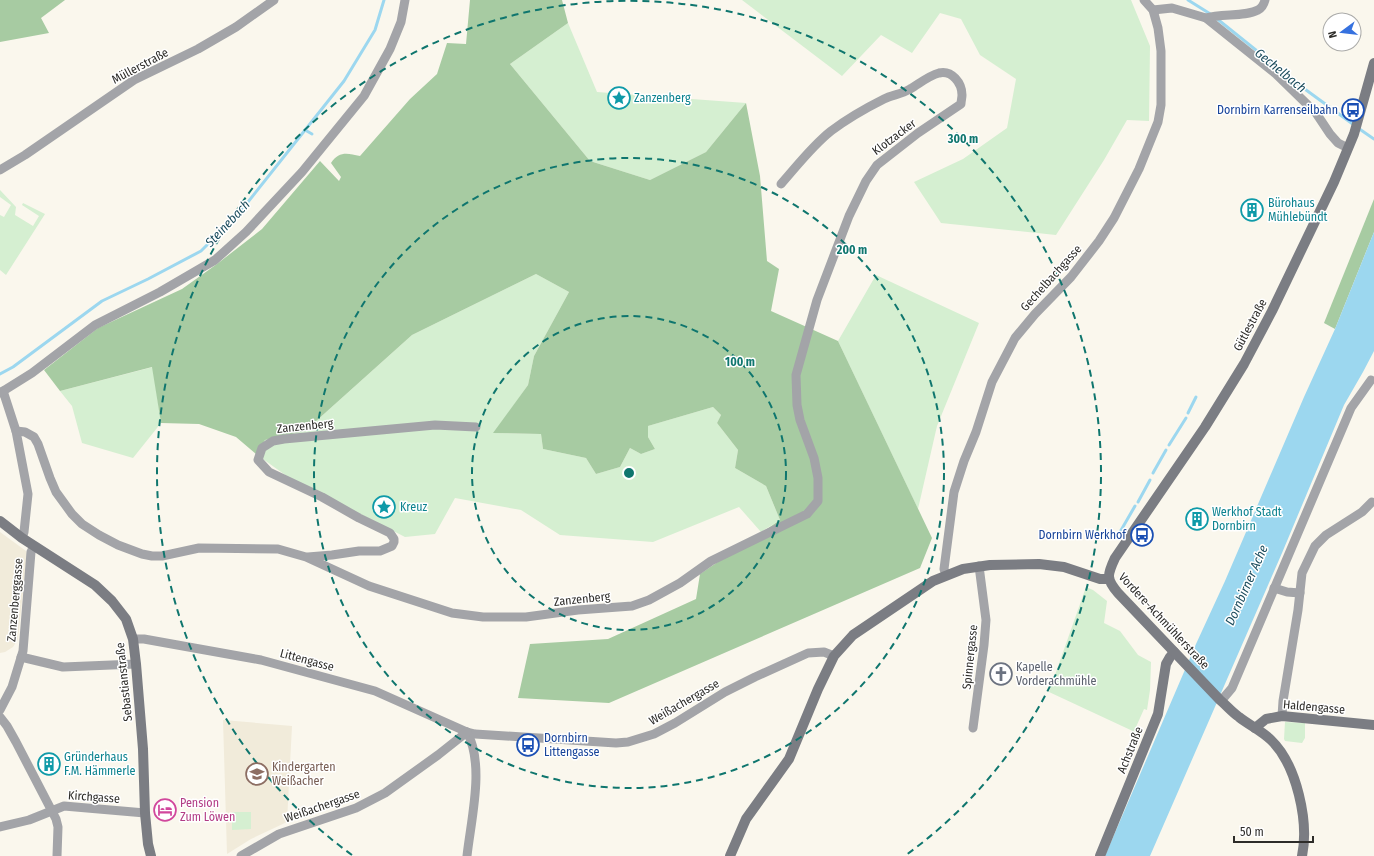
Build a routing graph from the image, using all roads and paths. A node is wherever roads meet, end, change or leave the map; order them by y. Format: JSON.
{"nodes":[{"id":1,"x":274,"y":0,"type":"edge"},
{"id":2,"x":405,"y":0,"type":"edge"},
{"id":3,"x":1144,"y":0,"type":"edge"},
{"id":4,"x":1266,"y":0,"type":"edge"},
{"id":5,"x":1159,"y":6,"type":"edge"},
{"id":6,"x":1207,"y":17,"type":"junction"},
{"id":7,"x":1374,"y":63,"type":"edge"},
{"id":8,"x":1348,"y":148,"type":"junction"},
{"id":9,"x":0,"y":170,"type":"edge"},
{"id":10,"x":781,"y":184,"type":"dead end"},
{"id":11,"x":1371,"y":380,"type":"dead end"},
{"id":12,"x":2,"y":392,"type":"edge"},
{"id":13,"x":476,"y":427,"type":"dead end"},
{"id":14,"x":16,"y":431,"type":"junction"},
{"id":15,"x":818,"y":478,"type":"joint"},
{"id":16,"x":1372,"y":502,"type":"dead end"},
{"id":17,"x":0,"y":521,"type":"edge"},
{"id":18,"x":22,"y":538,"type":"junction"},
{"id":19,"x":34,"y":546,"type":"junction"},
{"id":20,"x":306,"y":557,"type":"junction"},
{"id":21,"x":979,"y":566,"type":"junction"},
{"id":22,"x":946,"y":575,"type":"junction"},
{"id":23,"x":1108,"y":580,"type":"junction"},
{"id":24,"x":1274,"y":588,"type":"junction"},
{"id":25,"x":1300,"y":593,"type":"junction"},
{"id":26,"x":133,"y":639,"type":"junction"},
{"id":27,"x":1174,"y":652,"type":"junction"},
{"id":28,"x":834,"y":656,"type":"junction"},
{"id":29,"x":21,"y":657,"type":"junction"},
{"id":30,"x":136,"y":664,"type":"junction"},
{"id":31,"x":1222,"y":702,"type":"junction"},
{"id":32,"x":0,"y":710,"type":"edge"},
{"id":33,"x":1282,"y":716,"type":"junction"},
{"id":34,"x":0,"y":717,"type":"edge"},
{"id":35,"x":1374,"y":726,"type":"edge"},
{"id":36,"x":973,"y":728,"type":"dead end"},
{"id":37,"x":1255,"y":728,"type":"junction"},
{"id":38,"x":467,"y":732,"type":"junction"},
{"id":39,"x":53,"y":810,"type":"junction"},
{"id":40,"x":145,"y":812,"type":"junction"},
{"id":41,"x":0,"y":827,"type":"edge"},
{"id":42,"x":57,"y":856,"type":"edge"},
{"id":43,"x":151,"y":856,"type":"edge"},
{"id":44,"x":241,"y":856,"type":"edge"},
{"id":45,"x":467,"y":856,"type":"edge"},
{"id":46,"x":730,"y":856,"type":"edge"},
{"id":47,"x":1100,"y":856,"type":"edge"},
{"id":48,"x":1302,"y":856,"type":"edge"}],
"edges":[{"from":1,"to":9,"type":"street","name":"Müllerstraße"},
{"from":2,"to":12,"type":"street"},
{"from":3,"to":5,"type":"street","name":"Gechelbachgasse"},
{"from":4,"to":6,"type":"street"},
{"from":5,"to":6,"type":"street"},
{"from":5,"to":22,"type":"street","name":"Gechelbachgasse"},
{"from":6,"to":8,"type":"street"},
{"from":7,"to":8,"type":"street","name":"Gütlestraße"},
{"from":8,"to":23,"type":"street","name":"Gütlestraße"},
{"from":10,"to":15,"type":"street","name":"Klotzacker"},
{"from":11,"to":24,"type":"street"},
{"from":12,"to":14,"type":"street"},
{"from":13,"to":20,"type":"street","name":"Zanzenberg"},
{"from":14,"to":18,"type":"street"},
{"from":14,"to":20,"type":"street","name":"Zanzenberg"},
{"from":15,"to":20,"type":"street","name":"Zanzenberg"},
{"from":16,"to":25,"type":"street"},
{"from":17,"to":18,"type":"street","name":"Sebastianstraße"},
{"from":18,"to":19,"type":"street","name":"Sebastianstraße"},
{"from":19,"to":26,"type":"street","name":"Sebastianstraße"},
{"from":19,"to":29,"type":"street","name":"Zanzenberggasse"},
{"from":21,"to":22,"type":"street","name":"Vordere-Achmühlerstraße"},
{"from":21,"to":23,"type":"street","name":"Vordere-Achmühlerstraße"},
{"from":21,"to":36,"type":"street","name":"Spinnergasse"},
{"from":22,"to":28,"type":"street","name":"Vordere-Achmühlerstraße"},
{"from":23,"to":27,"type":"street","name":"Vordere-Achmühlerstraße"},
{"from":24,"to":25,"type":"street"},
{"from":24,"to":31,"type":"street"},
{"from":25,"to":33,"type":"street"},
{"from":26,"to":30,"type":"street","name":"Sebastianstraße"},
{"from":26,"to":38,"type":"street","name":"Littengasse"},
{"from":27,"to":31,"type":"street","name":"Vordere-Achmühlerstraße"},
{"from":27,"to":47,"type":"street","name":"Achstraße"},
{"from":28,"to":38,"type":"street","name":"Weißachergasse"},
{"from":28,"to":46,"type":"street","name":"Vordere-Achmühlerstraße"},
{"from":29,"to":30,"type":"street","name":"Zanzenberggasse"},
{"from":29,"to":32,"type":"street","name":"Zanzenberggasse"},
{"from":30,"to":40,"type":"street","name":"Sebastianstraße"},
{"from":31,"to":37,"type":"street","name":"Vordere-Achmühlerstraße"},
{"from":33,"to":35,"type":"street","name":"Haldengasse"},
{"from":33,"to":37,"type":"street","name":"Haldengasse"},
{"from":34,"to":39,"type":"street","name":"Kirchgasse"},
{"from":37,"to":48,"type":"street","name":"Vordere-Achmühlerstraße"},
{"from":38,"to":44,"type":"street","name":"Weißachergasse"},
{"from":38,"to":45,"type":"street"},
{"from":39,"to":40,"type":"street","name":"Kirchgasse"},
{"from":39,"to":41,"type":"street"},
{"from":39,"to":42,"type":"street"},
{"from":40,"to":43,"type":"street","name":"Sebastianstraße"}]}
